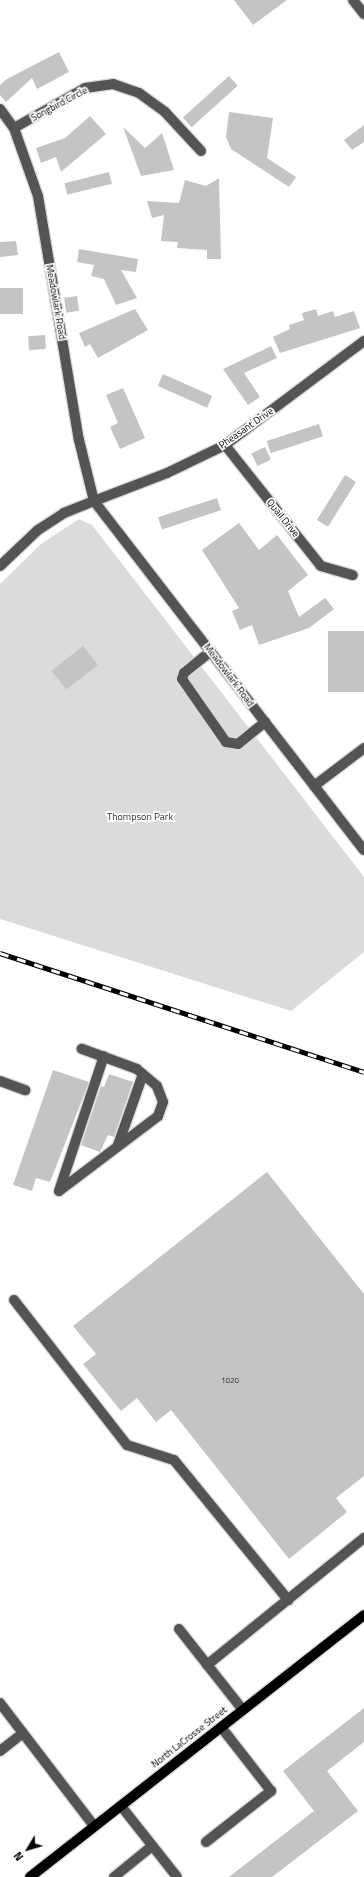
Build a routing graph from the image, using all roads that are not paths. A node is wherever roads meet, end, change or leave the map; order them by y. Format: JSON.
{"nodes":[{"id":1,"x":353,"y":0,"type":"edge"},
{"id":2,"x":364,"y":14,"type":"edge"},
{"id":3,"x":0,"y":109,"type":"edge"},
{"id":4,"x":14,"y":128,"type":"junction"},
{"id":5,"x":201,"y":151,"type":"dead end"},
{"id":6,"x":364,"y":342,"type":"edge"},
{"id":7,"x":225,"y":445,"type":"junction"},
{"id":8,"x":94,"y":501,"type":"junction"},
{"id":9,"x":0,"y":566,"type":"edge"},
{"id":10,"x":353,"y":575,"type":"dead end"},
{"id":11,"x":211,"y":651,"type":"junction"},
{"id":12,"x":265,"y":722,"type":"junction"},
{"id":13,"x":364,"y":748,"type":"edge"},
{"id":14,"x":314,"y":786,"type":"junction"},
{"id":15,"x":364,"y":850,"type":"edge"},
{"id":16,"x":82,"y":1049,"type":"dead end"},
{"id":17,"x":104,"y":1056,"type":"junction"},
{"id":18,"x":142,"y":1074,"type":"junction"},
{"id":19,"x":0,"y":1081,"type":"edge"},
{"id":20,"x":25,"y":1090,"type":"dead end"},
{"id":21,"x":118,"y":1145,"type":"junction"},
{"id":22,"x":14,"y":1300,"type":"dead end"},
{"id":23,"x":364,"y":1538,"type":"edge"},
{"id":24,"x":288,"y":1600,"type":"junction"},
{"id":25,"x":364,"y":1616,"type":"edge"},
{"id":26,"x":179,"y":1629,"type":"dead end"},
{"id":27,"x":207,"y":1665,"type":"junction"},
{"id":28,"x":0,"y":1703,"type":"edge"},
{"id":29,"x":243,"y":1710,"type":"junction"},
{"id":30,"x":221,"y":1727,"type":"junction"},
{"id":31,"x":23,"y":1733,"type":"junction"},
{"id":32,"x":0,"y":1751,"type":"edge"},
{"id":33,"x":121,"y":1806,"type":"junction"},
{"id":34,"x":94,"y":1826,"type":"junction"},
{"id":35,"x":206,"y":1842,"type":"dead end"},
{"id":36,"x":152,"y":1846,"type":"junction"},
{"id":37,"x":30,"y":1877,"type":"edge"},
{"id":38,"x":114,"y":1877,"type":"edge"},
{"id":39,"x":177,"y":1877,"type":"edge"}],
"edges":[{"from":1,"to":2,"type":"street"},
{"from":3,"to":4,"type":"street","name":"Meadowlark Road"},
{"from":4,"to":5,"type":"street","name":"Songbird Circle"},
{"from":4,"to":8,"type":"street","name":"Meadowlark Road"},
{"from":6,"to":7,"type":"street","name":"Pheasant Drive"},
{"from":7,"to":8,"type":"street","name":"Pheasant Drive"},
{"from":7,"to":10,"type":"street","name":"Quail Drive"},
{"from":8,"to":9,"type":"street"},
{"from":8,"to":11,"type":"street","name":"Meadowlark Road"},
{"from":11,"to":12,"type":"street","name":"Meadowlark Road"},
{"from":11,"to":12,"type":"street"},
{"from":12,"to":14,"type":"street","name":"Meadowlark Road"},
{"from":13,"to":14,"type":"street"},
{"from":14,"to":15,"type":"street","name":"Meadowlark Road"},
{"from":16,"to":17,"type":"street"},
{"from":17,"to":18,"type":"street"},
{"from":17,"to":21,"type":"street"},
{"from":18,"to":21,"type":"street"},
{"from":18,"to":21,"type":"street"},
{"from":19,"to":20,"type":"street"},
{"from":22,"to":24,"type":"street"},
{"from":23,"to":24,"type":"street"},
{"from":24,"to":27,"type":"street"},
{"from":25,"to":29,"type":"main road","name":"North LaCrosse Street"},
{"from":26,"to":27,"type":"street"},
{"from":27,"to":29,"type":"street"},
{"from":28,"to":31,"type":"street"},
{"from":29,"to":30,"type":"main road","name":"North LaCrosse Street"},
{"from":30,"to":33,"type":"main road","name":"North LaCrosse Street"},
{"from":30,"to":35,"type":"street"},
{"from":31,"to":32,"type":"street"},
{"from":31,"to":34,"type":"street"},
{"from":33,"to":34,"type":"main road","name":"North LaCrosse Street"},
{"from":33,"to":36,"type":"street"},
{"from":34,"to":37,"type":"main road","name":"North LaCrosse Street"},
{"from":36,"to":38,"type":"street"},
{"from":36,"to":39,"type":"street"}]}
